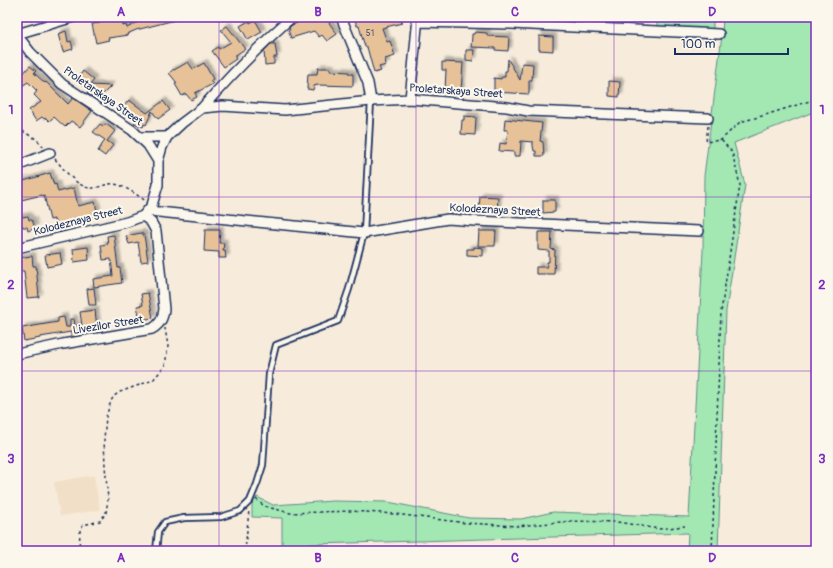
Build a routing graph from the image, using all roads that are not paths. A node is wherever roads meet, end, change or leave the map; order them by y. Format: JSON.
{"nodes":[{"id":1,"x":74,"y":17,"type":"edge"},
{"id":2,"x":292,"y":17,"type":"edge"},
{"id":3,"x":341,"y":17,"type":"edge"},
{"id":4,"x":417,"y":20,"type":"edge"},
{"id":5,"x":17,"y":34,"type":"edge"},
{"id":6,"x":719,"y":34,"type":"dead end"},
{"id":7,"x":410,"y":99,"type":"junction"},
{"id":8,"x":371,"y":101,"type":"junction"},
{"id":9,"x":202,"y":108,"type":"junction"},
{"id":10,"x":708,"y":118,"type":"road end"},
{"id":11,"x":167,"y":136,"type":"junction"},
{"id":12,"x":140,"y":137,"type":"junction"},
{"id":13,"x":50,"y":153,"type":"road end"},
{"id":14,"x":158,"y":161,"type":"junction"},
{"id":15,"x":17,"y":166,"type":"edge"},
{"id":16,"x":148,"y":211,"type":"junction"},
{"id":17,"x":699,"y":231,"type":"dead end"},
{"id":18,"x":364,"y":233,"type":"junction"},
{"id":19,"x":17,"y":248,"type":"edge"},
{"id":20,"x":17,"y":354,"type":"edge"},
{"id":21,"x":156,"y":551,"type":"edge"}],
"edges":[{"from":1,"to":5,"type":"street"},
{"from":2,"to":9,"type":"street"},
{"from":3,"to":8,"type":"street"},
{"from":4,"to":6,"type":"street"},
{"from":4,"to":7,"type":"street"},
{"from":5,"to":12,"type":"street","name":"Proletarskaya Street"},
{"from":7,"to":8,"type":"street","name":"Proletarskaya Street"},
{"from":7,"to":10,"type":"street","name":"Proletarskaya Street"},
{"from":8,"to":9,"type":"street","name":"Proletarskaya Street"},
{"from":8,"to":18,"type":"lane"},
{"from":9,"to":11,"type":"street"},
{"from":11,"to":12,"type":"street"},
{"from":11,"to":14,"type":"street"},
{"from":12,"to":14,"type":"street","name":"Proletarskaya Street"},
{"from":13,"to":15,"type":"street"},
{"from":14,"to":16,"type":"street"},
{"from":16,"to":18,"type":"street","name":"Kolodeznaya Street"},
{"from":16,"to":19,"type":"street","name":"Kolodeznaya Street"},
{"from":16,"to":20,"type":"street","name":"Livezilor Street"},
{"from":17,"to":18,"type":"street","name":"Kolodeznaya Street"},
{"from":18,"to":21,"type":"lane"}]}
